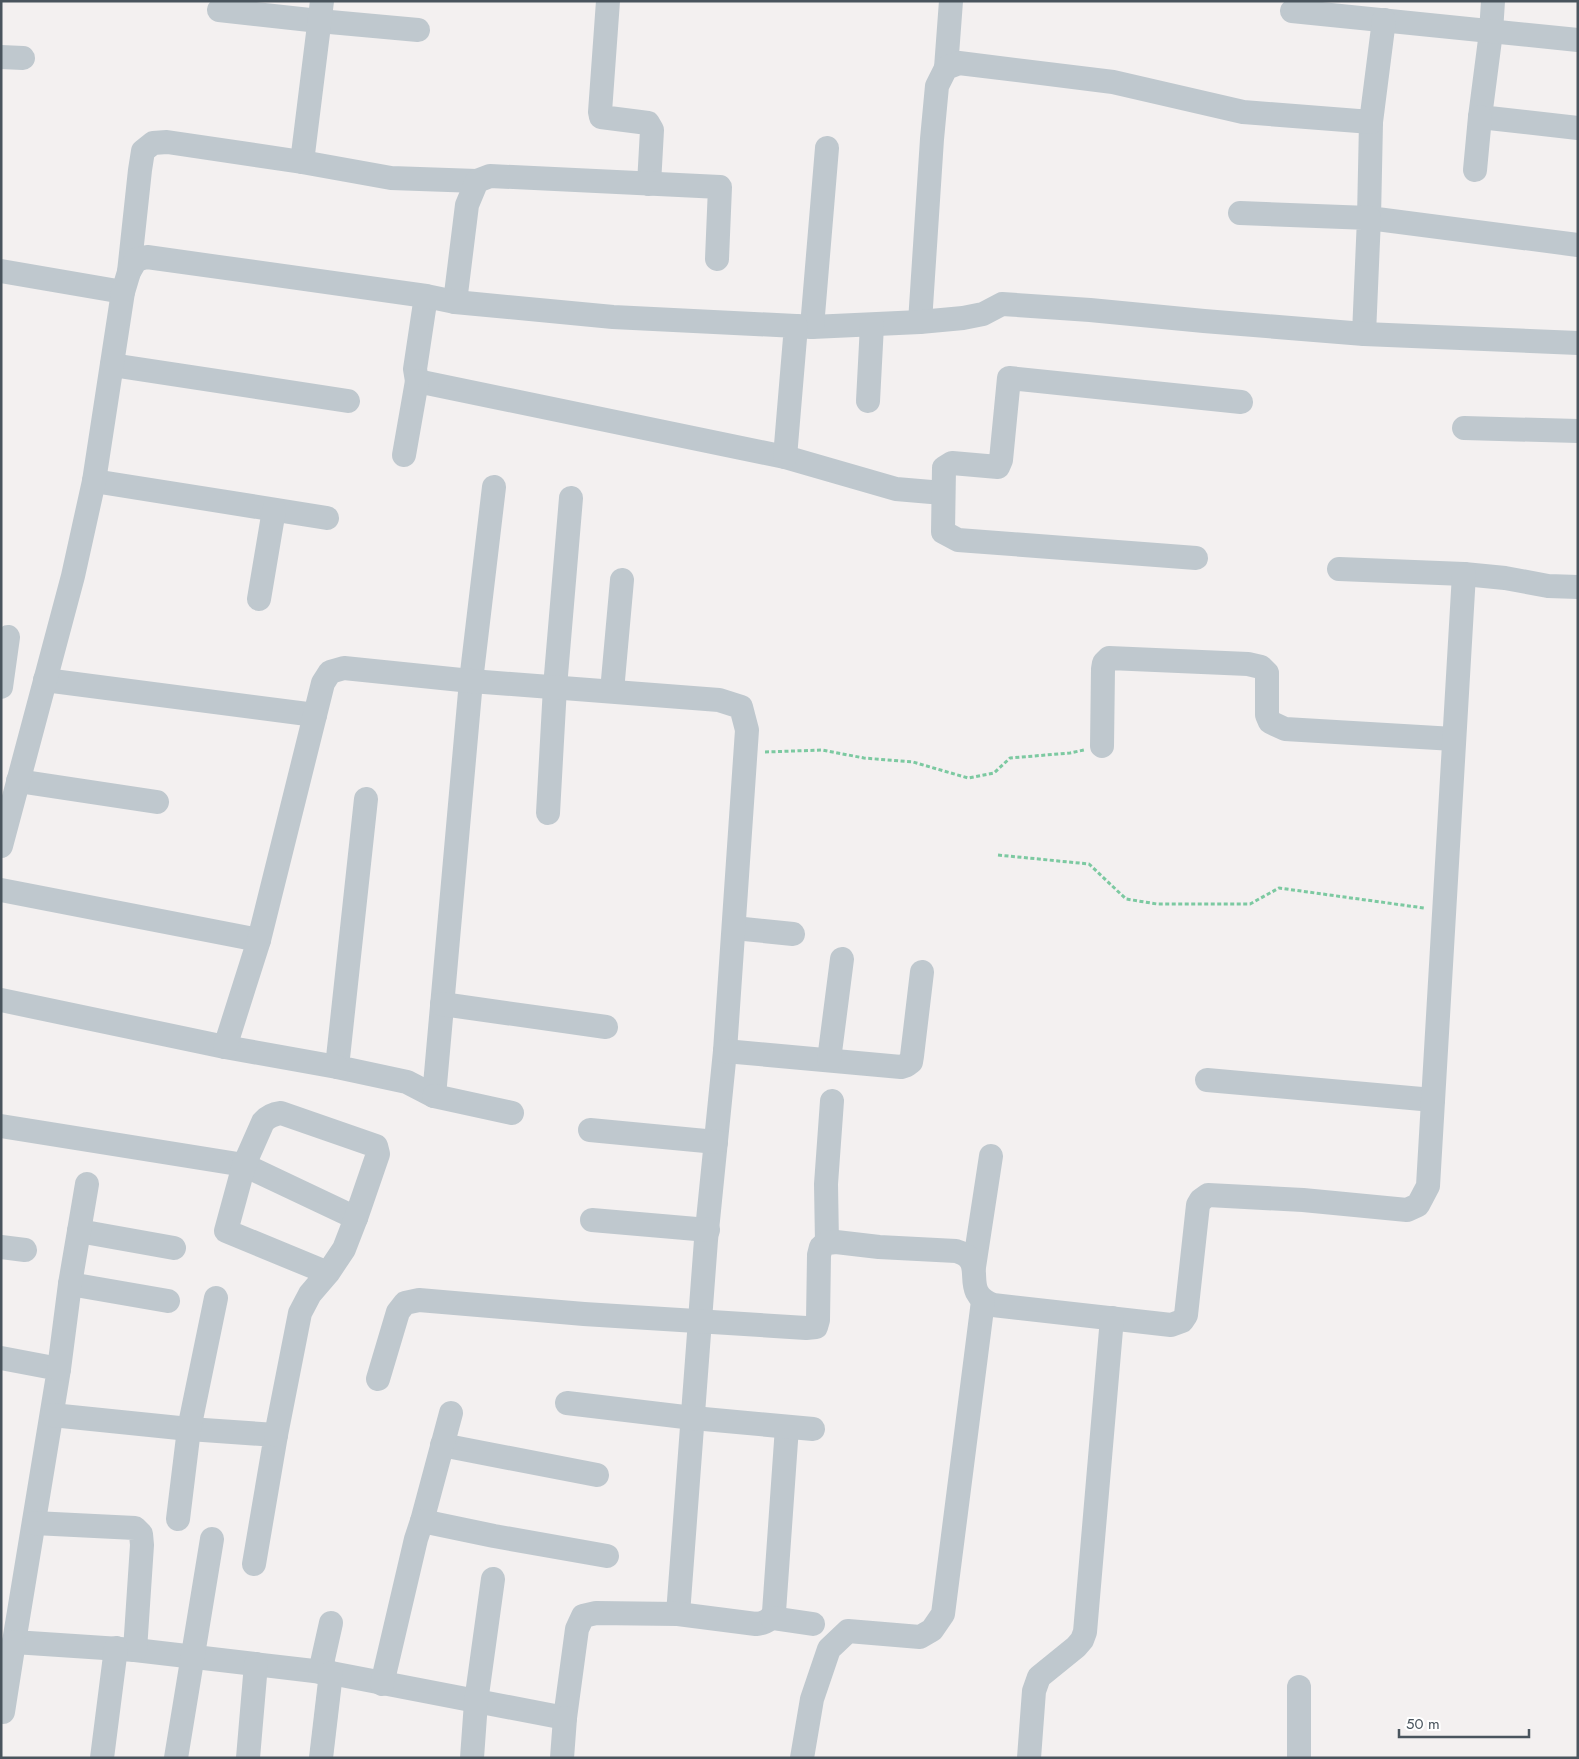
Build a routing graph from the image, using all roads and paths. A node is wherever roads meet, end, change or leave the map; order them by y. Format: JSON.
{"nodes":[{"id":1,"x":608,"y":1,"type":"edge"},
{"id":2,"x":951,"y":1,"type":"edge"},
{"id":3,"x":1493,"y":1,"type":"edge"},
{"id":4,"x":219,"y":10,"type":"dead end"},
{"id":5,"x":320,"y":11,"type":"edge"},
{"id":6,"x":1292,"y":11,"type":"dead end"},
{"id":7,"x":1384,"y":20,"type":"junction"},
{"id":8,"x":418,"y":30,"type":"dead end"},
{"id":9,"x":1491,"y":32,"type":"junction"},
{"id":10,"x":1578,"y":40,"type":"edge"},
{"id":11,"x":946,"y":68,"type":"junction"},
{"id":12,"x":1480,"y":117,"type":"junction"},
{"id":13,"x":1371,"y":122,"type":"junction"},
{"id":14,"x":1578,"y":128,"type":"edge"},
{"id":15,"x":827,"y":148,"type":"dead end"},
{"id":16,"x":302,"y":162,"type":"junction"},
{"id":17,"x":1475,"y":170,"type":"dead end"},
{"id":18,"x":477,"y":181,"type":"junction"},
{"id":19,"x":649,"y":184,"type":"junction"},
{"id":20,"x":1240,"y":213,"type":"dead end"},
{"id":21,"x":1369,"y":218,"type":"junction"},
{"id":22,"x":1578,"y":245,"type":"edge"},
{"id":23,"x":717,"y":259,"type":"dead end"},
{"id":24,"x":1,"y":271,"type":"edge"},
{"id":25,"x":126,"y":282,"type":"junction"},
{"id":26,"x":426,"y":296,"type":"junction"},
{"id":27,"x":455,"y":302,"type":"junction"},
{"id":28,"x":920,"y":322,"type":"junction"},
{"id":29,"x":872,"y":324,"type":"junction"},
{"id":30,"x":804,"y":326,"type":"junction"},
{"id":31,"x":1364,"y":334,"type":"junction"},
{"id":32,"x":1578,"y":343,"type":"edge"},
{"id":33,"x":112,"y":364,"type":"junction"},
{"id":34,"x":417,"y":381,"type":"junction"},
{"id":35,"x":348,"y":401,"type":"dead end"},
{"id":36,"x":868,"y":401,"type":"dead end"},
{"id":37,"x":1241,"y":402,"type":"dead end"},
{"id":38,"x":1464,"y":428,"type":"dead end"},
{"id":39,"x":1578,"y":431,"type":"edge"},
{"id":40,"x":404,"y":455,"type":"dead end"},
{"id":41,"x":785,"y":457,"type":"junction"},
{"id":42,"x":94,"y":481,"type":"junction"},
{"id":43,"x":494,"y":487,"type":"dead end"},
{"id":44,"x":943,"y":493,"type":"junction"},
{"id":45,"x":571,"y":498,"type":"dead end"},
{"id":46,"x":274,"y":510,"type":"junction"},
{"id":47,"x":327,"y":518,"type":"dead end"},
{"id":48,"x":1196,"y":558,"type":"dead end"},
{"id":49,"x":1340,"y":568,"type":"dead end"},
{"id":50,"x":1464,"y":574,"type":"junction"},
{"id":51,"x":622,"y":580,"type":"dead end"},
{"id":52,"x":1578,"y":587,"type":"edge"},
{"id":53,"x":258,"y":599,"type":"dead end"},
{"id":54,"x":8,"y":637,"type":"dead end"},
{"id":55,"x":45,"y":680,"type":"junction"},
{"id":56,"x":472,"y":681,"type":"junction"},
{"id":57,"x":1,"y":687,"type":"edge"},
{"id":58,"x":555,"y":687,"type":"junction"},
{"id":59,"x":612,"y":691,"type":"junction"},
{"id":60,"x":314,"y":715,"type":"junction"},
{"id":61,"x":1454,"y":739,"type":"junction"},
{"id":62,"x":1102,"y":746,"type":"joint"},
{"id":63,"x":746,"y":752,"type":"junction"},
{"id":64,"x":18,"y":781,"type":"junction"},
{"id":65,"x":366,"y":799,"type":"dead end"},
{"id":66,"x":157,"y":802,"type":"dead end"},
{"id":67,"x":6,"y":805,"type":"edge"},
{"id":68,"x":548,"y":813,"type":"dead end"},
{"id":69,"x":1,"y":846,"type":"edge"},
{"id":70,"x":998,"y":855,"type":"dead end"},
{"id":71,"x":1,"y":890,"type":"edge"},
{"id":72,"x":1444,"y":911,"type":"junction"},
{"id":73,"x":734,"y":928,"type":"junction"},
{"id":74,"x":793,"y":934,"type":"dead end"},
{"id":75,"x":259,"y":940,"type":"junction"},
{"id":76,"x":842,"y":959,"type":"dead end"},
{"id":77,"x":922,"y":972,"type":"dead end"},
{"id":78,"x":1,"y":1000,"type":"edge"},
{"id":79,"x":442,"y":1004,"type":"junction"},
{"id":80,"x":606,"y":1027,"type":"dead end"},
{"id":81,"x":225,"y":1047,"type":"junction"},
{"id":82,"x":725,"y":1052,"type":"junction"},
{"id":83,"x":829,"y":1060,"type":"junction"},
{"id":84,"x":337,"y":1067,"type":"junction"},
{"id":85,"x":1208,"y":1080,"type":"dead end"},
{"id":86,"x":434,"y":1096,"type":"junction"},
{"id":87,"x":1433,"y":1100,"type":"junction"},
{"id":88,"x":832,"y":1101,"type":"dead end"},
{"id":89,"x":512,"y":1113,"type":"dead end"},
{"id":90,"x":1,"y":1126,"type":"edge"},
{"id":91,"x":590,"y":1130,"type":"dead end"},
{"id":92,"x":716,"y":1142,"type":"junction"},
{"id":93,"x":991,"y":1156,"type":"dead end"},
{"id":94,"x":244,"y":1165,"type":"junction"},
{"id":95,"x":88,"y":1184,"type":"dead end"},
{"id":96,"x":356,"y":1218,"type":"junction"},
{"id":97,"x":592,"y":1220,"type":"dead end"},
{"id":98,"x":708,"y":1230,"type":"junction"},
{"id":99,"x":79,"y":1231,"type":"junction"},
{"id":100,"x":827,"y":1243,"type":"junction"},
{"id":101,"x":1,"y":1247,"type":"edge"},
{"id":102,"x":174,"y":1248,"type":"dead end"},
{"id":103,"x":25,"y":1250,"type":"dead end"},
{"id":104,"x":974,"y":1267,"type":"junction"},
{"id":105,"x":328,"y":1273,"type":"junction"},
{"id":106,"x":70,"y":1284,"type":"junction"},
{"id":107,"x":216,"y":1298,"type":"dead end"},
{"id":108,"x":168,"y":1301,"type":"dead end"},
{"id":109,"x":983,"y":1301,"type":"junction"},
{"id":110,"x":1112,"y":1318,"type":"junction"},
{"id":111,"x":700,"y":1322,"type":"junction"},
{"id":112,"x":1,"y":1358,"type":"edge"},
{"id":113,"x":59,"y":1368,"type":"junction"},
{"id":114,"x":378,"y":1380,"type":"dead end"},
{"id":115,"x":568,"y":1403,"type":"dead end"},
{"id":116,"x":451,"y":1412,"type":"dead end"},
{"id":117,"x":52,"y":1415,"type":"junction"},
{"id":118,"x":693,"y":1418,"type":"junction"},
{"id":119,"x":787,"y":1427,"type":"junction"},
{"id":120,"x":189,"y":1429,"type":"junction"},
{"id":121,"x":813,"y":1429,"type":"dead end"},
{"id":122,"x":276,"y":1435,"type":"junction"},
{"id":123,"x":442,"y":1445,"type":"junction"},
{"id":124,"x":598,"y":1474,"type":"dead end"},
{"id":125,"x":178,"y":1518,"type":"dead end"},
{"id":126,"x":422,"y":1521,"type":"junction"},
{"id":127,"x":34,"y":1523,"type":"junction"},
{"id":128,"x":212,"y":1538,"type":"dead end"},
{"id":129,"x":607,"y":1556,"type":"dead end"},
{"id":130,"x":254,"y":1564,"type":"dead end"},
{"id":131,"x":493,"y":1579,"type":"dead end"},
{"id":132,"x":678,"y":1614,"type":"junction"},
{"id":133,"x":772,"y":1618,"type":"junction"},
{"id":134,"x":331,"y":1623,"type":"dead end"},
{"id":135,"x":813,"y":1624,"type":"dead end"},
{"id":136,"x":14,"y":1642,"type":"junction"},
{"id":137,"x":126,"y":1649,"type":"junction"},
{"id":138,"x":193,"y":1656,"type":"junction"},
{"id":139,"x":256,"y":1664,"type":"junction"},
{"id":140,"x":326,"y":1672,"type":"junction"},
{"id":141,"x":382,"y":1684,"type":"junction"},
{"id":142,"x":1299,"y":1687,"type":"dead end"},
{"id":143,"x":476,"y":1702,"type":"junction"},
{"id":144,"x":3,"y":1712,"type":"dead end"},
{"id":145,"x":565,"y":1718,"type":"junction"},
{"id":146,"x":102,"y":1758,"type":"edge"},
{"id":147,"x":176,"y":1758,"type":"edge"},
{"id":148,"x":248,"y":1758,"type":"edge"},
{"id":149,"x":321,"y":1758,"type":"edge"},
{"id":150,"x":472,"y":1758,"type":"edge"},
{"id":151,"x":562,"y":1758,"type":"edge"},
{"id":152,"x":802,"y":1758,"type":"edge"},
{"id":153,"x":1029,"y":1758,"type":"edge"},
{"id":154,"x":1299,"y":1758,"type":"edge"}],
"edges":[{"from":1,"to":19,"type":"street"},
{"from":2,"to":11,"type":"street"},
{"from":3,"to":9,"type":"street"},
{"from":4,"to":5,"type":"street"},
{"from":5,"to":8,"type":"street"},
{"from":5,"to":16,"type":"street"},
{"from":6,"to":7,"type":"street"},
{"from":7,"to":9,"type":"street"},
{"from":7,"to":13,"type":"street"},
{"from":9,"to":10,"type":"street"},
{"from":9,"to":12,"type":"street"},
{"from":11,"to":13,"type":"street"},
{"from":11,"to":28,"type":"street"},
{"from":12,"to":14,"type":"street"},
{"from":12,"to":17,"type":"street"},
{"from":13,"to":21,"type":"street"},
{"from":15,"to":30,"type":"street"},
{"from":16,"to":18,"type":"street"},
{"from":16,"to":25,"type":"street"},
{"from":18,"to":19,"type":"street"},
{"from":18,"to":27,"type":"street"},
{"from":19,"to":23,"type":"street"},
{"from":20,"to":21,"type":"street"},
{"from":21,"to":22,"type":"street"},
{"from":21,"to":31,"type":"street"},
{"from":24,"to":25,"type":"street"},
{"from":25,"to":26,"type":"street"},
{"from":25,"to":33,"type":"street"},
{"from":26,"to":27,"type":"street"},
{"from":26,"to":34,"type":"street"},
{"from":27,"to":30,"type":"street"},
{"from":28,"to":29,"type":"street"},
{"from":28,"to":31,"type":"street"},
{"from":29,"to":30,"type":"street"},
{"from":29,"to":36,"type":"street"},
{"from":30,"to":41,"type":"street"},
{"from":31,"to":32,"type":"street"},
{"from":33,"to":35,"type":"street"},
{"from":33,"to":42,"type":"street"},
{"from":34,"to":40,"type":"street"},
{"from":34,"to":41,"type":"street"},
{"from":37,"to":44,"type":"street"},
{"from":38,"to":39,"type":"street"},
{"from":41,"to":44,"type":"street"},
{"from":42,"to":46,"type":"street"},
{"from":42,"to":55,"type":"street"},
{"from":43,"to":56,"type":"street"},
{"from":44,"to":48,"type":"street"},
{"from":45,"to":58,"type":"street"},
{"from":46,"to":47,"type":"street"},
{"from":46,"to":53,"type":"street"},
{"from":49,"to":50,"type":"street"},
{"from":50,"to":52,"type":"street"},
{"from":50,"to":61,"type":"street"},
{"from":51,"to":59,"type":"street"},
{"from":54,"to":57,"type":"street"},
{"from":55,"to":60,"type":"street"},
{"from":55,"to":64,"type":"street"},
{"from":56,"to":58,"type":"street"},
{"from":56,"to":60,"type":"street"},
{"from":56,"to":79,"type":"street"},
{"from":58,"to":59,"type":"street"},
{"from":58,"to":68,"type":"street"},
{"from":59,"to":63,"type":"street"},
{"from":60,"to":75,"type":"street"},
{"from":61,"to":62,"type":"street"},
{"from":61,"to":72,"type":"street"},
{"from":62,"to":63,"type":"path"},
{"from":63,"to":73,"type":"street"},
{"from":64,"to":66,"type":"street"},
{"from":64,"to":67,"type":"street"},
{"from":65,"to":84,"type":"street"},
{"from":67,"to":69,"type":"street"},
{"from":70,"to":72,"type":"path"},
{"from":71,"to":75,"type":"street"},
{"from":72,"to":87,"type":"street"},
{"from":73,"to":74,"type":"street"},
{"from":73,"to":82,"type":"street"},
{"from":75,"to":81,"type":"street"},
{"from":76,"to":83,"type":"street"},
{"from":77,"to":83,"type":"street"},
{"from":78,"to":81,"type":"street"},
{"from":79,"to":80,"type":"street"},
{"from":79,"to":86,"type":"street"},
{"from":81,"to":84,"type":"street"},
{"from":82,"to":83,"type":"street"},
{"from":82,"to":92,"type":"street"},
{"from":84,"to":86,"type":"street"},
{"from":85,"to":87,"type":"street"},
{"from":86,"to":89,"type":"street"},
{"from":87,"to":110,"type":"street"},
{"from":88,"to":100,"type":"street"},
{"from":90,"to":94,"type":"street"},
{"from":91,"to":92,"type":"street"},
{"from":92,"to":98,"type":"street"},
{"from":93,"to":104,"type":"street"},
{"from":94,"to":96,"type":"street"},
{"from":94,"to":96,"type":"street"},
{"from":94,"to":105,"type":"street"},
{"from":95,"to":99,"type":"street"},
{"from":96,"to":105,"type":"street"},
{"from":97,"to":98,"type":"street"},
{"from":98,"to":111,"type":"street"},
{"from":99,"to":102,"type":"street"},
{"from":99,"to":106,"type":"street"},
{"from":100,"to":104,"type":"street"},
{"from":100,"to":111,"type":"street"},
{"from":101,"to":103,"type":"street"},
{"from":104,"to":109,"type":"street"},
{"from":105,"to":122,"type":"street"},
{"from":106,"to":108,"type":"street"},
{"from":106,"to":113,"type":"street"},
{"from":107,"to":120,"type":"street"},
{"from":109,"to":110,"type":"street"},
{"from":109,"to":152,"type":"street"},
{"from":110,"to":153,"type":"street"},
{"from":111,"to":114,"type":"street"},
{"from":111,"to":118,"type":"street"},
{"from":112,"to":113,"type":"street"},
{"from":113,"to":117,"type":"street"},
{"from":115,"to":118,"type":"street"},
{"from":116,"to":123,"type":"street"},
{"from":117,"to":120,"type":"street"},
{"from":117,"to":127,"type":"street"},
{"from":118,"to":119,"type":"street"},
{"from":118,"to":132,"type":"street"},
{"from":119,"to":121,"type":"street"},
{"from":119,"to":133,"type":"street"},
{"from":120,"to":122,"type":"street"},
{"from":120,"to":125,"type":"street"},
{"from":122,"to":130,"type":"street"},
{"from":123,"to":124,"type":"street"},
{"from":123,"to":126,"type":"street"},
{"from":126,"to":129,"type":"street"},
{"from":126,"to":141,"type":"street"},
{"from":127,"to":136,"type":"street"},
{"from":127,"to":137,"type":"street"},
{"from":128,"to":138,"type":"street"},
{"from":131,"to":143,"type":"street"},
{"from":132,"to":133,"type":"street"},
{"from":132,"to":145,"type":"street"},
{"from":133,"to":135,"type":"street"},
{"from":134,"to":140,"type":"street"},
{"from":136,"to":137,"type":"street"},
{"from":136,"to":144,"type":"street"},
{"from":137,"to":138,"type":"street"},
{"from":137,"to":146,"type":"street"},
{"from":138,"to":139,"type":"street"},
{"from":138,"to":147,"type":"street"},
{"from":139,"to":140,"type":"street"},
{"from":139,"to":148,"type":"street"},
{"from":140,"to":141,"type":"street"},
{"from":140,"to":149,"type":"street"},
{"from":141,"to":143,"type":"street"},
{"from":142,"to":154,"type":"street"},
{"from":143,"to":145,"type":"street"},
{"from":143,"to":150,"type":"street"},
{"from":145,"to":151,"type":"street"}]}
